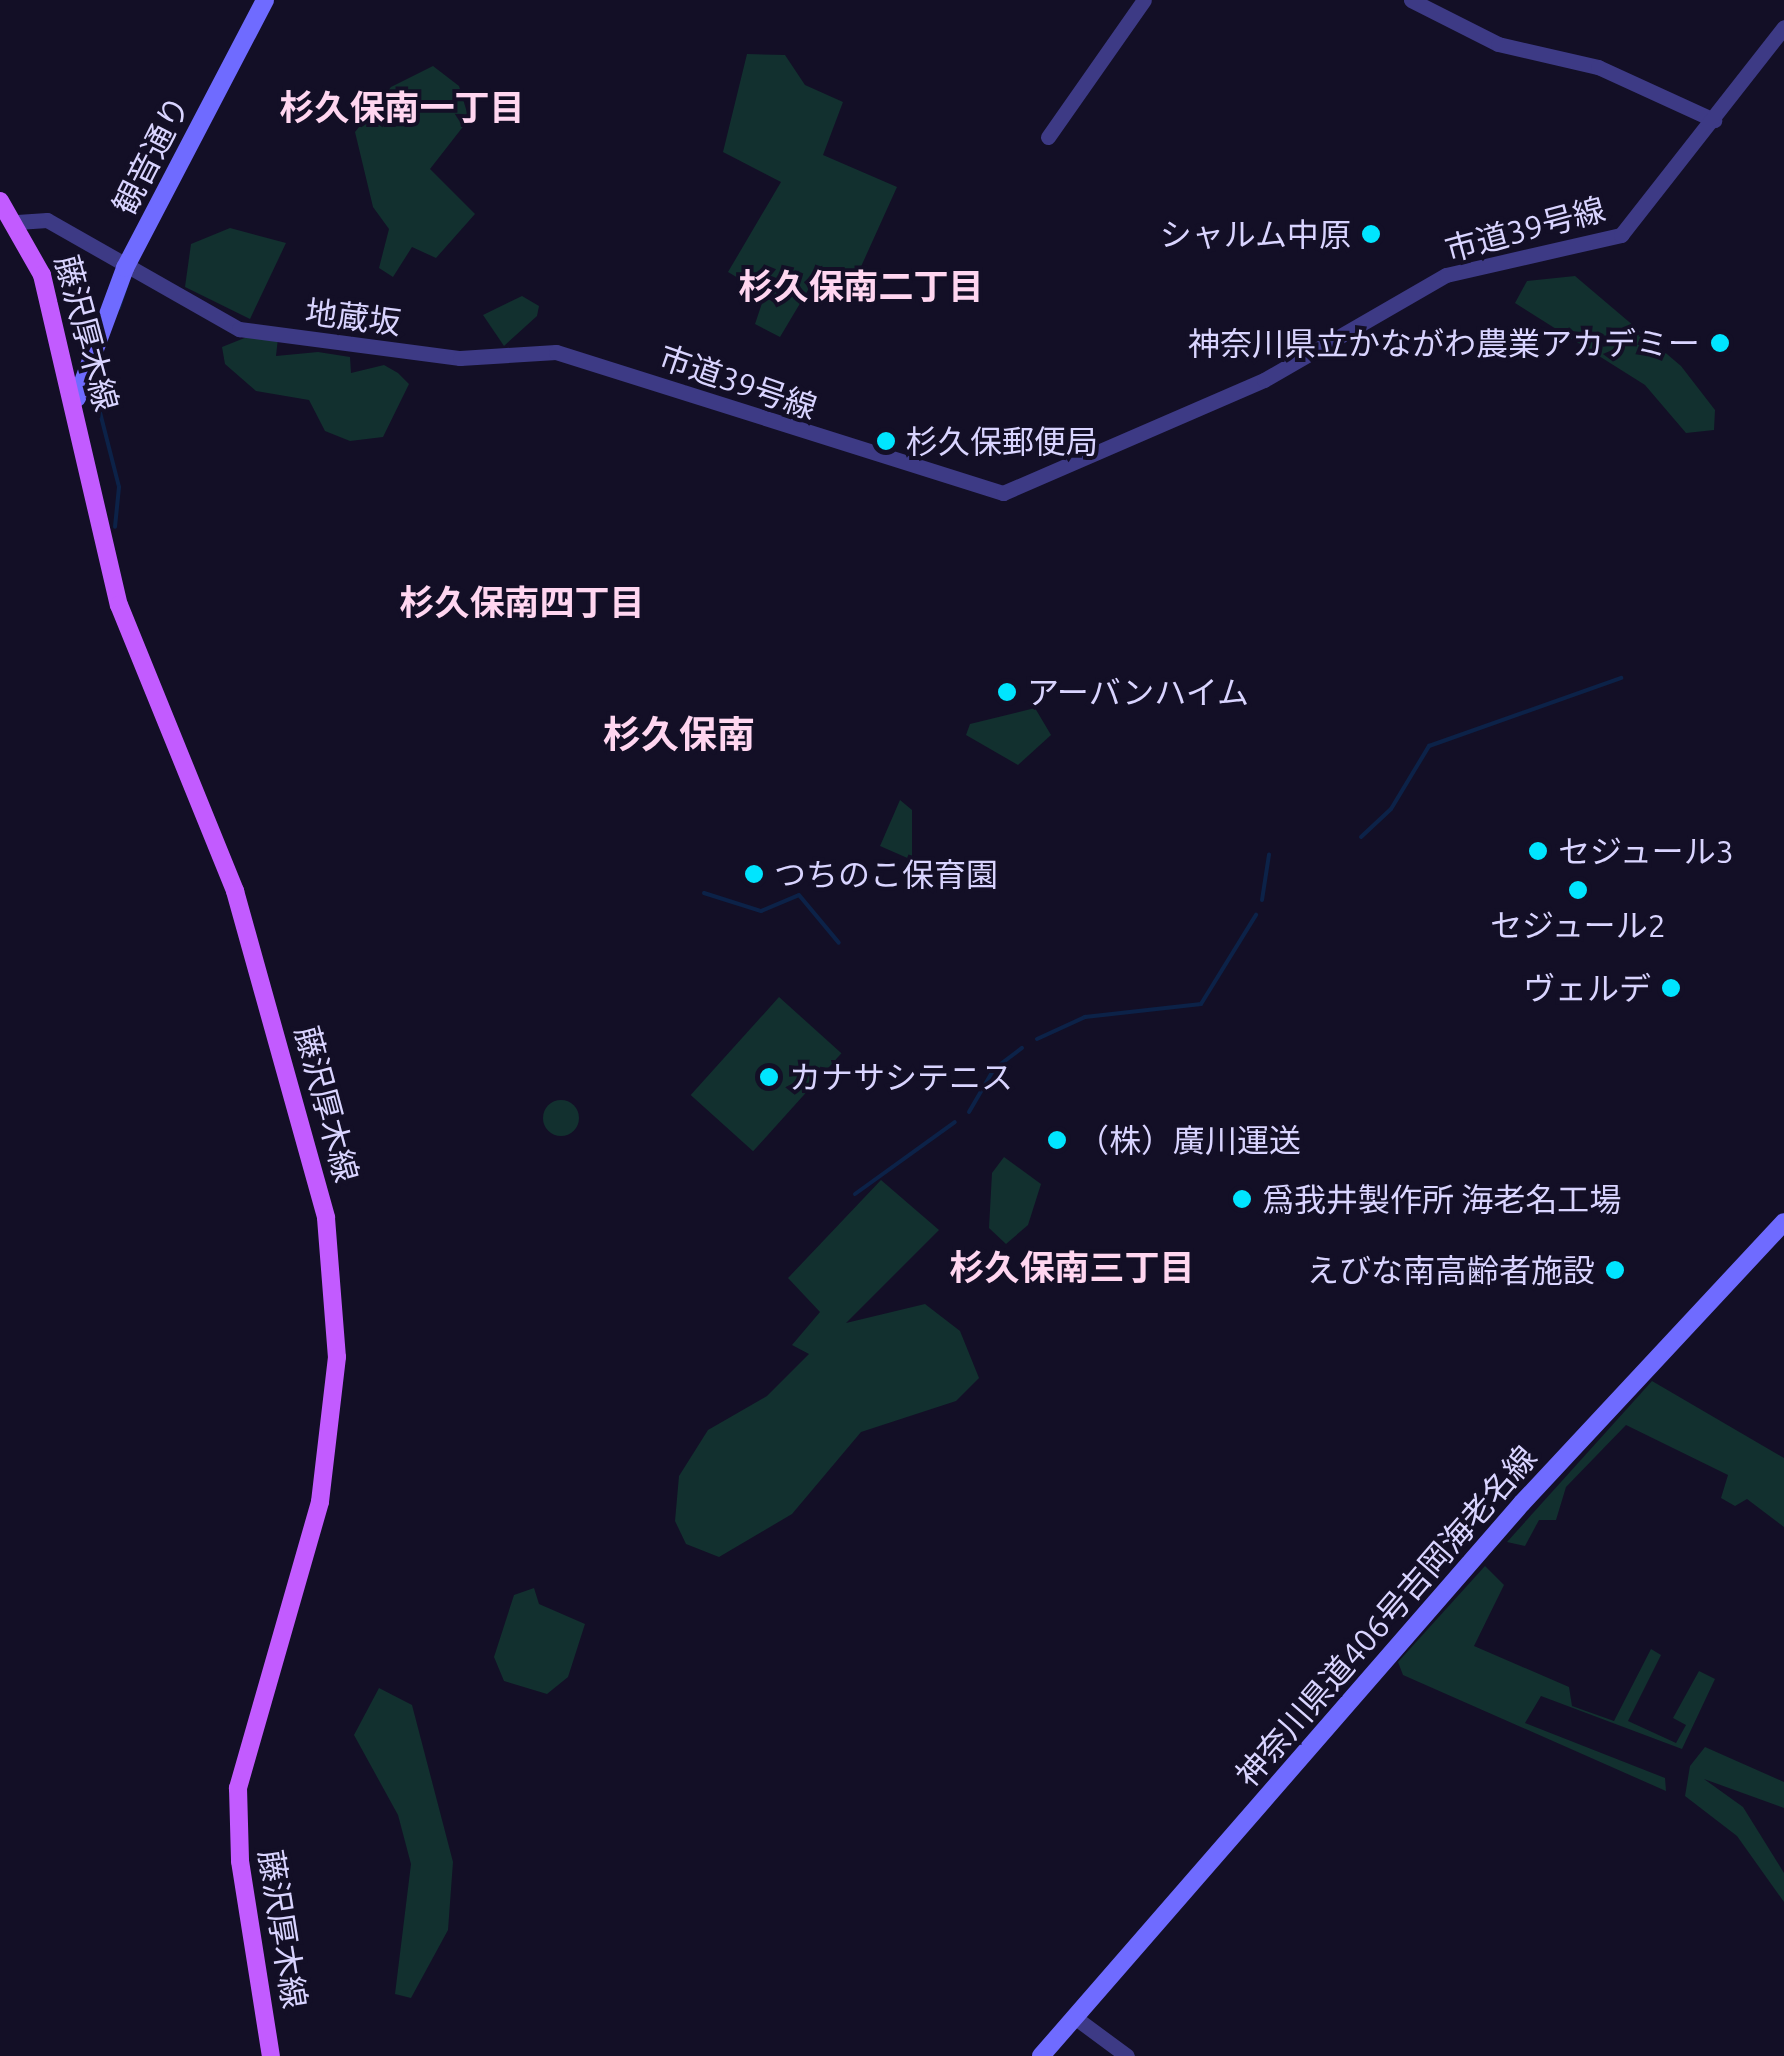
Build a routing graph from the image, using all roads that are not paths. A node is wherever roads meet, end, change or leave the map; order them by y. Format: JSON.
{"nodes":[{"id":1,"x":266,"y":0,"type":"edge"},
{"id":2,"x":1144,"y":0,"type":"edge"},
{"id":3,"x":1411,"y":0,"type":"edge"},
{"id":4,"x":1784,"y":27,"type":"edge"},
{"id":5,"x":1714,"y":120,"type":"junction"},
{"id":6,"x":1048,"y":137,"type":"dead end"},
{"id":7,"x":0,"y":201,"type":"edge"},
{"id":8,"x":17,"y":222,"type":"junction"},
{"id":9,"x":129,"y":260,"type":"junction"},
{"id":10,"x":587,"y":362,"type":"joint"},
{"id":11,"x":77,"y":398,"type":"junction"},
{"id":12,"x":1784,"y":1222,"type":"edge"},
{"id":13,"x":1077,"y":2019,"type":"junction"},
{"id":14,"x":272,"y":2056,"type":"edge"},
{"id":15,"x":1040,"y":2056,"type":"edge"},
{"id":16,"x":1127,"y":2056,"type":"edge"}],
"edges":[{"from":1,"to":9,"type":"main road","name":"観音通り"},
{"from":2,"to":6,"type":"street"},
{"from":3,"to":5,"type":"street"},
{"from":4,"to":5,"type":"street","name":"市道39号線"},
{"from":5,"to":10,"type":"street","name":"市道39号線"},
{"from":7,"to":8,"type":"main road","name":"藤沢厚木線"},
{"from":8,"to":9,"type":"street","name":"地蔵坂"},
{"from":8,"to":11,"type":"main road","name":"藤沢厚木線"},
{"from":9,"to":10,"type":"street","name":"地蔵坂"},
{"from":9,"to":11,"type":"main road","name":"観音通り"},
{"from":11,"to":14,"type":"main road","name":"藤沢厚木線"},
{"from":12,"to":13,"type":"main road","name":"神奈川県道406号吉岡海老名線"},
{"from":13,"to":15,"type":"main road","name":"神奈川県道406号吉岡海老名線"},
{"from":13,"to":16,"type":"street"}]}
